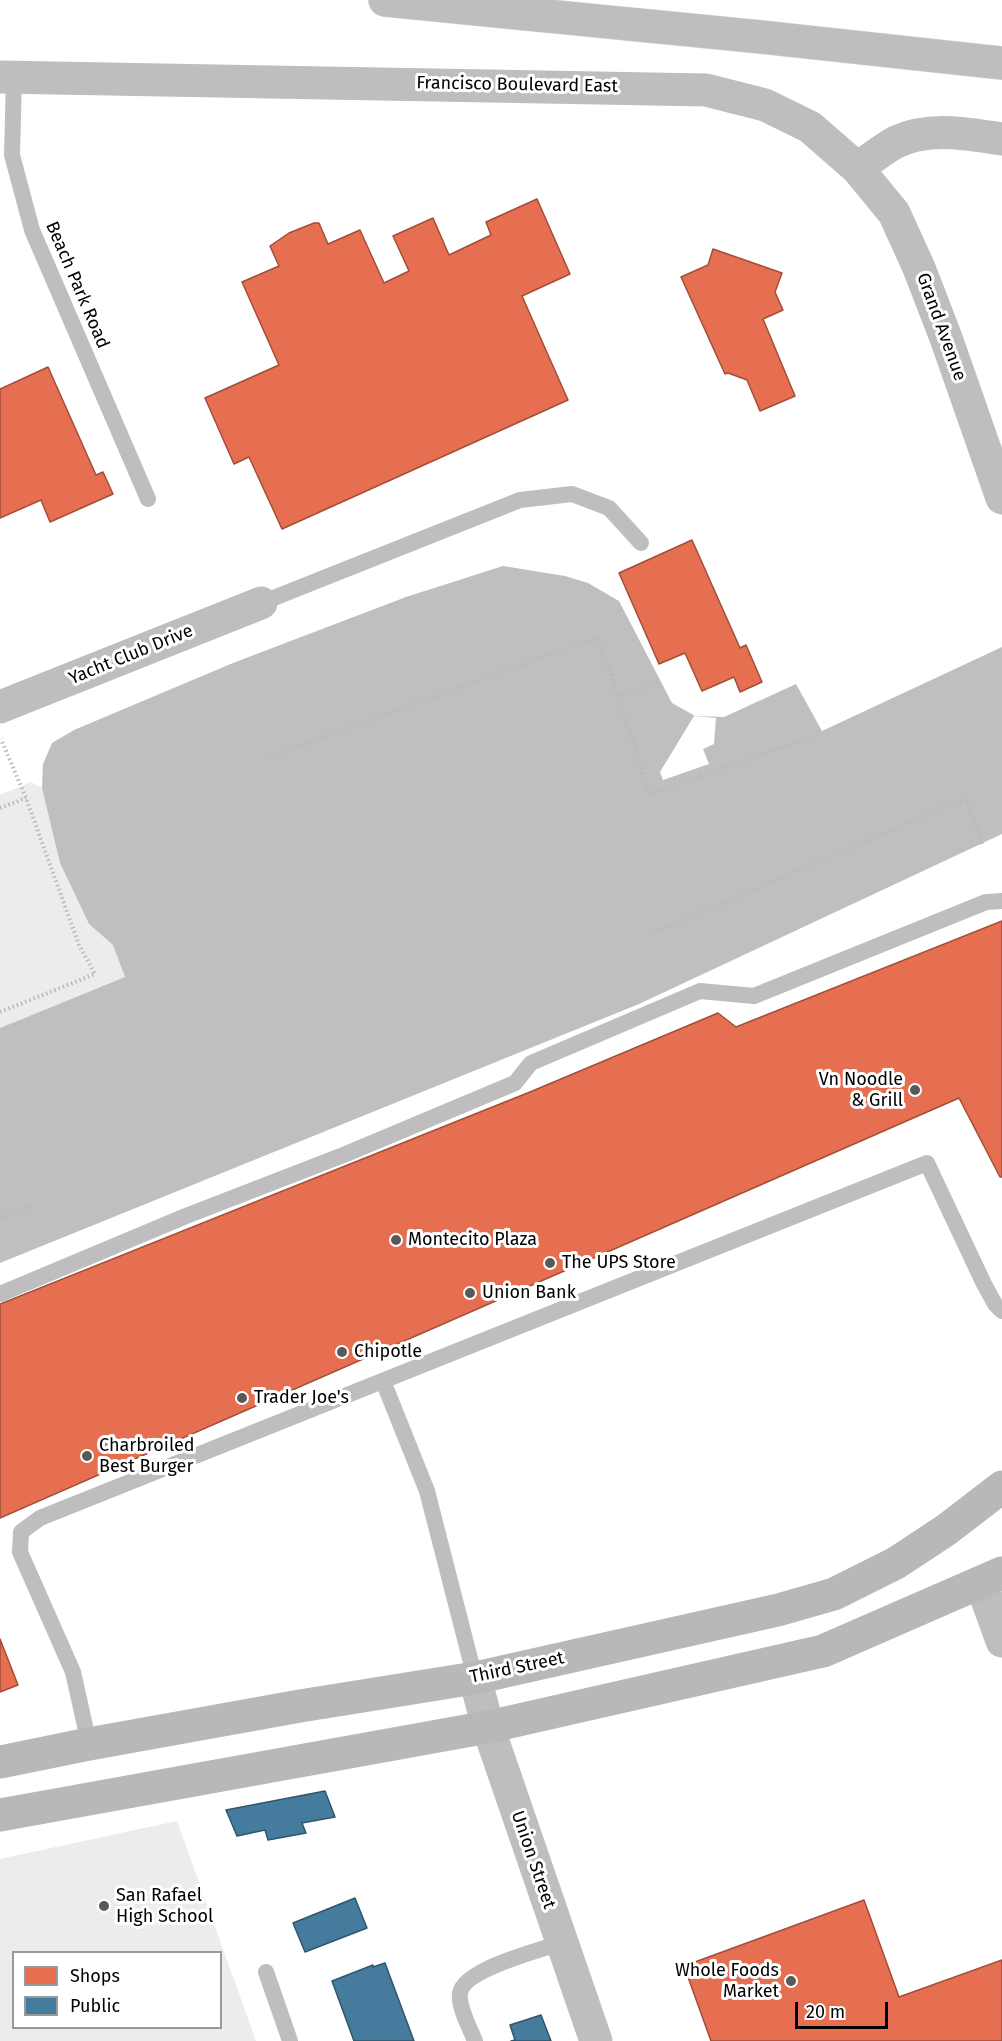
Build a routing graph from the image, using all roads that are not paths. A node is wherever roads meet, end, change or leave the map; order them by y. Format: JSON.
{"nodes":[{"id":1,"x":385,"y":0,"type":"edge"},
{"id":2,"x":1002,"y":63,"type":"edge"},
{"id":3,"x":7,"y":77,"type":"edge"},
{"id":4,"x":1002,"y":140,"type":"edge"},
{"id":5,"x":857,"y":168,"type":"junction"},
{"id":6,"x":148,"y":498,"type":"dead end"},
{"id":7,"x":1002,"y":498,"type":"edge"},
{"id":8,"x":641,"y":543,"type":"dead end"},
{"id":9,"x":261,"y":603,"type":"joint"},
{"id":10,"x":0,"y":707,"type":"edge"},
{"id":11,"x":1002,"y":901,"type":"edge"},
{"id":12,"x":0,"y":1294,"type":"edge"},
{"id":13,"x":1002,"y":1311,"type":"edge"},
{"id":14,"x":383,"y":1381,"type":"junction"},
{"id":15,"x":1002,"y":1488,"type":"edge"},
{"id":16,"x":991,"y":1578,"type":"edge"},
{"id":17,"x":1002,"y":1641,"type":"edge"},
{"id":18,"x":475,"y":1678,"type":"junction"},
{"id":19,"x":488,"y":1727,"type":"junction"},
{"id":20,"x":90,"y":1744,"type":"junction"},
{"id":21,"x":0,"y":1762,"type":"edge"},
{"id":22,"x":0,"y":1815,"type":"edge"},
{"id":23,"x":561,"y":1943,"type":"junction"},
{"id":24,"x":266,"y":1972,"type":"dead end"},
{"id":25,"x":290,"y":2041,"type":"edge"},
{"id":26,"x":476,"y":2041,"type":"edge"},
{"id":27,"x":596,"y":2041,"type":"edge"}],
"edges":[{"from":1,"to":2,"type":"main road"},
{"from":3,"to":5,"type":"main road","name":"Francisco Boulevard East"},
{"from":3,"to":6,"type":"lane","name":"Beach Park Road"},
{"from":4,"to":5,"type":"main road"},
{"from":5,"to":7,"type":"main road","name":"Grand Avenue"},
{"from":8,"to":9,"type":"lane"},
{"from":9,"to":10,"type":"main road","name":"Yacht Club Drive"},
{"from":11,"to":12,"type":"lane"},
{"from":13,"to":14,"type":"lane"},
{"from":14,"to":18,"type":"lane"},
{"from":14,"to":20,"type":"lane"},
{"from":15,"to":18,"type":"main road","name":"Third Street"},
{"from":16,"to":17,"type":"main road"},
{"from":16,"to":19,"type":"main road"},
{"from":18,"to":19,"type":"main road","name":"Union Street"},
{"from":18,"to":20,"type":"main road","name":"Third Street"},
{"from":19,"to":22,"type":"main road"},
{"from":19,"to":23,"type":"main road","name":"Union Street"},
{"from":20,"to":21,"type":"main road","name":"Third Street"},
{"from":23,"to":26,"type":"lane"},
{"from":23,"to":27,"type":"main road","name":"Union Street"},
{"from":24,"to":25,"type":"lane"}]}
